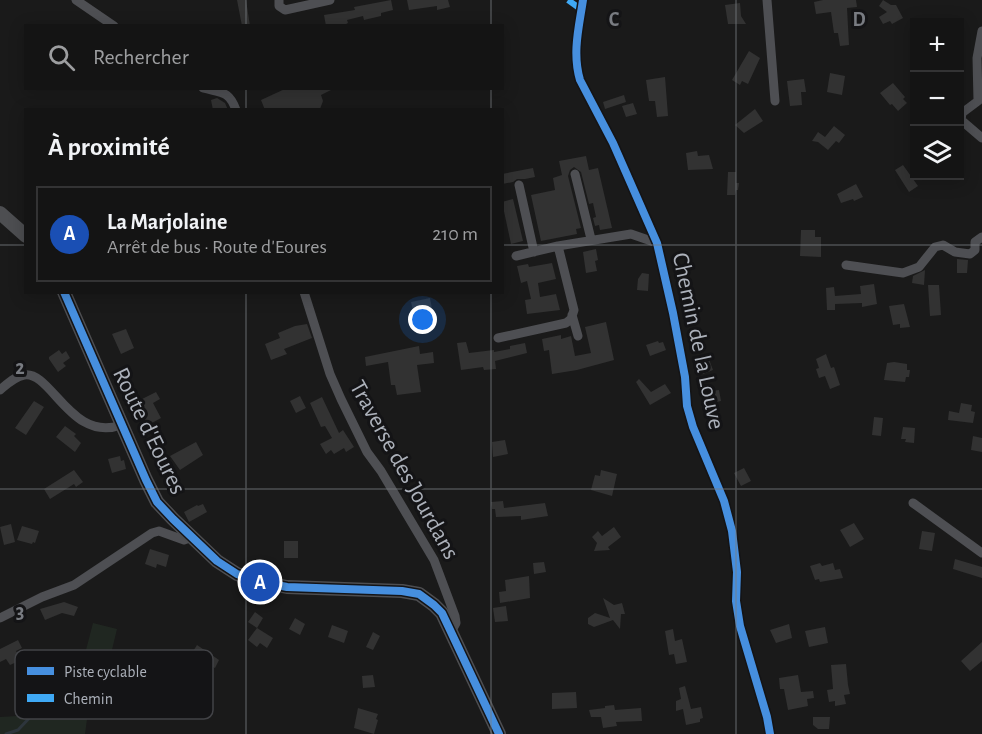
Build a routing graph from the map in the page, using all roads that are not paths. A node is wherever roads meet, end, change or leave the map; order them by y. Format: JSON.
{"nodes":[{"id":1,"x":76,"y":0,"type":"edge"},
{"id":2,"x":279,"y":0,"type":"edge"},
{"id":3,"x":330,"y":0,"type":"edge"},
{"id":4,"x":583,"y":0,"type":"edge"},
{"id":5,"x":767,"y":0,"type":"edge"},
{"id":6,"x":111,"y":24,"type":"edge"},
{"id":7,"x":982,"y":31,"type":"edge"},
{"id":8,"x":213,"y":90,"type":"edge"},
{"id":9,"x":775,"y":101,"type":"dead end"},
{"id":10,"x":235,"y":108,"type":"edge"},
{"id":11,"x":982,"y":138,"type":"edge"},
{"id":12,"x":575,"y":174,"type":"dead end"},
{"id":13,"x":519,"y":185,"type":"dead end"},
{"id":14,"x":0,"y":213,"type":"edge"},
{"id":15,"x":24,"y":234,"type":"edge"},
{"id":16,"x":982,"y":237,"type":"edge"},
{"id":17,"x":591,"y":239,"type":"junction"},
{"id":18,"x":657,"y":243,"type":"junction"},
{"id":19,"x":558,"y":246,"type":"junction"},
{"id":20,"x":534,"y":252,"type":"junction"},
{"id":21,"x":516,"y":256,"type":"dead end"},
{"id":22,"x":846,"y":265,"type":"dead end"},
{"id":23,"x":65,"y":294,"type":"edge"},
{"id":24,"x":305,"y":294,"type":"edge"},
{"id":25,"x":572,"y":315,"type":"junction"},
{"id":26,"x":578,"y":336,"type":"dead end"},
{"id":27,"x":498,"y":338,"type":"dead end"},
{"id":28,"x":0,"y":390,"type":"edge"},
{"id":29,"x":121,"y":425,"type":"junction"},
{"id":30,"x":913,"y":503,"type":"dead end"},
{"id":31,"x":192,"y":537,"type":"junction"},
{"id":32,"x":982,"y":553,"type":"edge"},
{"id":33,"x":0,"y":618,"type":"edge"},
{"id":34,"x":451,"y":632,"type":"junction"},
{"id":35,"x":499,"y":734,"type":"edge"},
{"id":36,"x":770,"y":734,"type":"edge"}],
"edges":[{"from":1,"to":6,"type":"street"},
{"from":2,"to":3,"type":"street"},
{"from":4,"to":18,"type":"street","name":"Chemin de la Louve"},
{"from":5,"to":9,"type":"street"},
{"from":7,"to":11,"type":"street"},
{"from":8,"to":10,"type":"street"},
{"from":12,"to":17,"type":"street"},
{"from":13,"to":20,"type":"street"},
{"from":14,"to":15,"type":"street"},
{"from":16,"to":22,"type":"street"},
{"from":17,"to":18,"type":"street"},
{"from":17,"to":19,"type":"street"},
{"from":18,"to":36,"type":"street","name":"Chemin de la Louve"},
{"from":19,"to":20,"type":"street"},
{"from":19,"to":25,"type":"street"},
{"from":20,"to":21,"type":"street"},
{"from":23,"to":29,"type":"street","name":"Route d'Eoures"},
{"from":24,"to":34,"type":"street","name":"Traverse des Jourdans"},
{"from":25,"to":26,"type":"street"},
{"from":25,"to":27,"type":"street"},
{"from":28,"to":29,"type":"street"},
{"from":29,"to":31,"type":"street","name":"Route d'Eoures"},
{"from":30,"to":32,"type":"street"},
{"from":31,"to":33,"type":"street"},
{"from":31,"to":34,"type":"street","name":"Route d'Eoures"},
{"from":34,"to":35,"type":"street","name":"Route d'Eoures"}]}
